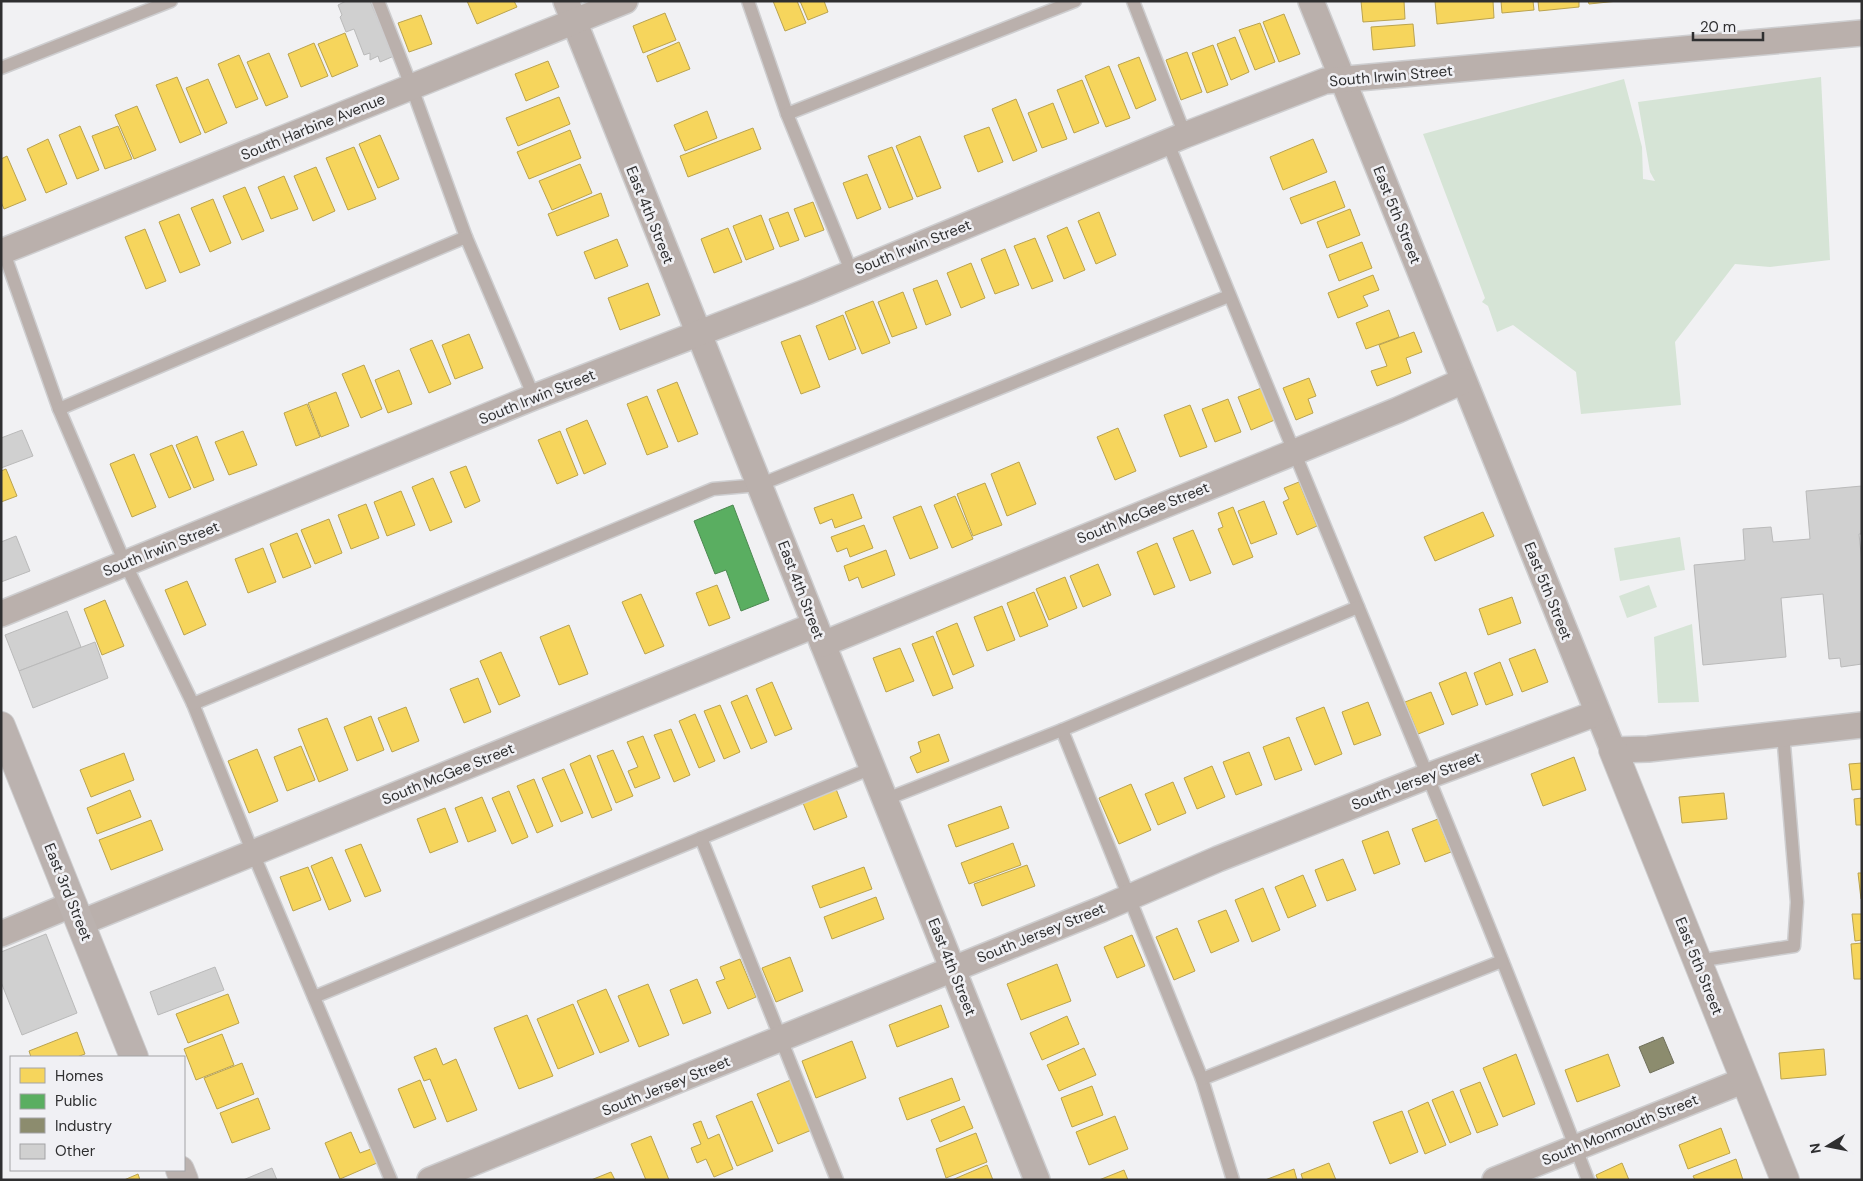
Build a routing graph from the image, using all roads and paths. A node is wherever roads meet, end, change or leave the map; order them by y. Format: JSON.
{"nodes":[{"id":1,"x":171,"y":1,"type":"edge"},
{"id":2,"x":378,"y":1,"type":"edge"},
{"id":3,"x":625,"y":1,"type":"edge"},
{"id":4,"x":748,"y":1,"type":"edge"},
{"id":5,"x":1075,"y":1,"type":"edge"},
{"id":6,"x":1133,"y":1,"type":"edge"},
{"id":7,"x":1312,"y":1,"type":"edge"},
{"id":8,"x":570,"y":12,"type":"edge"},
{"id":9,"x":1862,"y":33,"type":"edge"},
{"id":10,"x":1,"y":68,"type":"edge"},
{"id":11,"x":1342,"y":78,"type":"junction"},
{"id":12,"x":412,"y":88,"type":"junction"},
{"id":13,"x":787,"y":114,"type":"junction"},
{"id":14,"x":1177,"y":139,"type":"junction"},
{"id":15,"x":466,"y":237,"type":"junction"},
{"id":16,"x":2,"y":249,"type":"edge"},
{"id":17,"x":852,"y":273,"type":"junction"},
{"id":18,"x":1229,"y":296,"type":"junction"},
{"id":19,"x":698,"y":334,"type":"junction"},
{"id":20,"x":1464,"y":381,"type":"junction"},
{"id":21,"x":534,"y":397,"type":"junction"},
{"id":22,"x":59,"y":409,"type":"junction"},
{"id":23,"x":1292,"y":452,"type":"junction"},
{"id":24,"x":759,"y":485,"type":"junction"},
{"id":25,"x":125,"y":563,"type":"junction"},
{"id":26,"x":1358,"y":607,"type":"junction"},
{"id":27,"x":1,"y":614,"type":"edge"},
{"id":28,"x":819,"y":634,"type":"junction"},
{"id":29,"x":193,"y":704,"type":"junction"},
{"id":30,"x":1597,"y":713,"type":"junction"},
{"id":31,"x":1862,"y":725,"type":"edge"},
{"id":32,"x":1,"y":726,"type":"edge"},
{"id":33,"x":1062,"y":730,"type":"junction"},
{"id":34,"x":1783,"y":733,"type":"junction"},
{"id":35,"x":1613,"y":750,"type":"junction"},
{"id":36,"x":872,"y":768,"type":"junction"},
{"id":37,"x":1428,"y":776,"type":"junction"},
{"id":38,"x":884,"y":800,"type":"junction"},
{"id":39,"x":701,"y":838,"type":"junction"},
{"id":40,"x":253,"y":853,"type":"junction"},
{"id":41,"x":1130,"y":898,"type":"junction"},
{"id":42,"x":76,"y":913,"type":"junction"},
{"id":43,"x":1,"y":934,"type":"edge"},
{"id":44,"x":1502,"y":961,"type":"junction"},
{"id":45,"x":1697,"y":961,"type":"junction"},
{"id":46,"x":953,"y":969,"type":"junction"},
{"id":47,"x":314,"y":998,"type":"junction"},
{"id":48,"x":781,"y":1039,"type":"junction"},
{"id":49,"x":134,"y":1056,"type":"edge"},
{"id":50,"x":1202,"y":1079,"type":"junction"},
{"id":51,"x":1745,"y":1080,"type":"junction"},
{"id":52,"x":1576,"y":1148,"type":"junction"},
{"id":53,"x":391,"y":1180,"type":"edge"},
{"id":54,"x":430,"y":1180,"type":"edge"},
{"id":55,"x":837,"y":1180,"type":"edge"},
{"id":56,"x":1036,"y":1180,"type":"edge"},
{"id":57,"x":1233,"y":1180,"type":"edge"},
{"id":58,"x":1495,"y":1180,"type":"edge"},
{"id":59,"x":1588,"y":1180,"type":"edge"},
{"id":60,"x":1785,"y":1180,"type":"edge"}],
"edges":[{"from":1,"to":10,"type":"lane"},
{"from":2,"to":12,"type":"lane"},
{"from":3,"to":8,"type":"street","name":"South Harbine Avenue"},
{"from":4,"to":13,"type":"lane"},
{"from":5,"to":13,"type":"lane"},
{"from":6,"to":14,"type":"lane"},
{"from":7,"to":11,"type":"street","name":"East 5th Street"},
{"from":8,"to":12,"type":"street","name":"South Harbine Avenue"},
{"from":8,"to":19,"type":"street","name":"East 4th Street"},
{"from":9,"to":11,"type":"street","name":"South Irwin Street"},
{"from":11,"to":14,"type":"street","name":"South Irwin Street"},
{"from":11,"to":20,"type":"street","name":"East 5th Street"},
{"from":12,"to":15,"type":"lane"},
{"from":12,"to":16,"type":"street","name":"South Harbine Avenue"},
{"from":13,"to":17,"type":"lane"},
{"from":14,"to":17,"type":"street","name":"South Irwin Street"},
{"from":14,"to":18,"type":"lane"},
{"from":15,"to":21,"type":"lane"},
{"from":15,"to":22,"type":"lane"},
{"from":16,"to":22,"type":"lane"},
{"from":17,"to":19,"type":"street","name":"South Irwin Street"},
{"from":18,"to":23,"type":"lane"},
{"from":18,"to":24,"type":"lane"},
{"from":19,"to":21,"type":"street","name":"South Irwin Street"},
{"from":19,"to":24,"type":"street","name":"East 4th Street"},
{"from":20,"to":23,"type":"street","name":"South McGee Street"},
{"from":20,"to":30,"type":"street","name":"East 5th Street"},
{"from":21,"to":25,"type":"street","name":"South Irwin Street"},
{"from":22,"to":25,"type":"lane"},
{"from":23,"to":26,"type":"lane"},
{"from":23,"to":28,"type":"street","name":"South McGee Street"},
{"from":24,"to":28,"type":"street","name":"East 4th Street"},
{"from":24,"to":29,"type":"lane"},
{"from":25,"to":27,"type":"street","name":"South Irwin Street"},
{"from":25,"to":29,"type":"lane"},
{"from":26,"to":33,"type":"lane"},
{"from":26,"to":37,"type":"lane"},
{"from":28,"to":36,"type":"street","name":"East 4th Street"},
{"from":28,"to":40,"type":"street","name":"South McGee Street"},
{"from":29,"to":40,"type":"lane"},
{"from":30,"to":35,"type":"street","name":"East 5th Street"},
{"from":30,"to":37,"type":"street","name":"South Jersey Street"},
{"from":31,"to":34,"type":"street"},
{"from":32,"to":42,"type":"main road","name":"East 3rd Street"},
{"from":33,"to":38,"type":"lane"},
{"from":33,"to":41,"type":"lane"},
{"from":34,"to":35,"type":"street"},
{"from":34,"to":45,"type":"lane"},
{"from":35,"to":45,"type":"street","name":"East 5th Street"},
{"from":36,"to":38,"type":"street","name":"East 4th Street"},
{"from":36,"to":39,"type":"lane"},
{"from":37,"to":41,"type":"street","name":"South Jersey Street"},
{"from":37,"to":44,"type":"lane"},
{"from":38,"to":46,"type":"street","name":"East 4th Street"},
{"from":39,"to":47,"type":"lane"},
{"from":39,"to":48,"type":"lane"},
{"from":40,"to":42,"type":"street","name":"South McGee Street"},
{"from":40,"to":47,"type":"lane"},
{"from":41,"to":46,"type":"street","name":"South Jersey Street"},
{"from":41,"to":50,"type":"lane"},
{"from":42,"to":43,"type":"street","name":"South McGee Street"},
{"from":42,"to":49,"type":"main road","name":"East 3rd Street"},
{"from":44,"to":50,"type":"lane"},
{"from":44,"to":52,"type":"lane"},
{"from":45,"to":51,"type":"street","name":"East 5th Street"},
{"from":46,"to":48,"type":"street","name":"South Jersey Street"},
{"from":46,"to":56,"type":"street","name":"East 4th Street"},
{"from":47,"to":53,"type":"lane"},
{"from":48,"to":54,"type":"street","name":"South Jersey Street"},
{"from":48,"to":55,"type":"lane"},
{"from":50,"to":57,"type":"lane"},
{"from":51,"to":52,"type":"street","name":"South Monmouth Street"},
{"from":51,"to":60,"type":"street","name":"East 5th Street"},
{"from":52,"to":58,"type":"street","name":"South Monmouth Street"},
{"from":52,"to":59,"type":"lane"}]}
